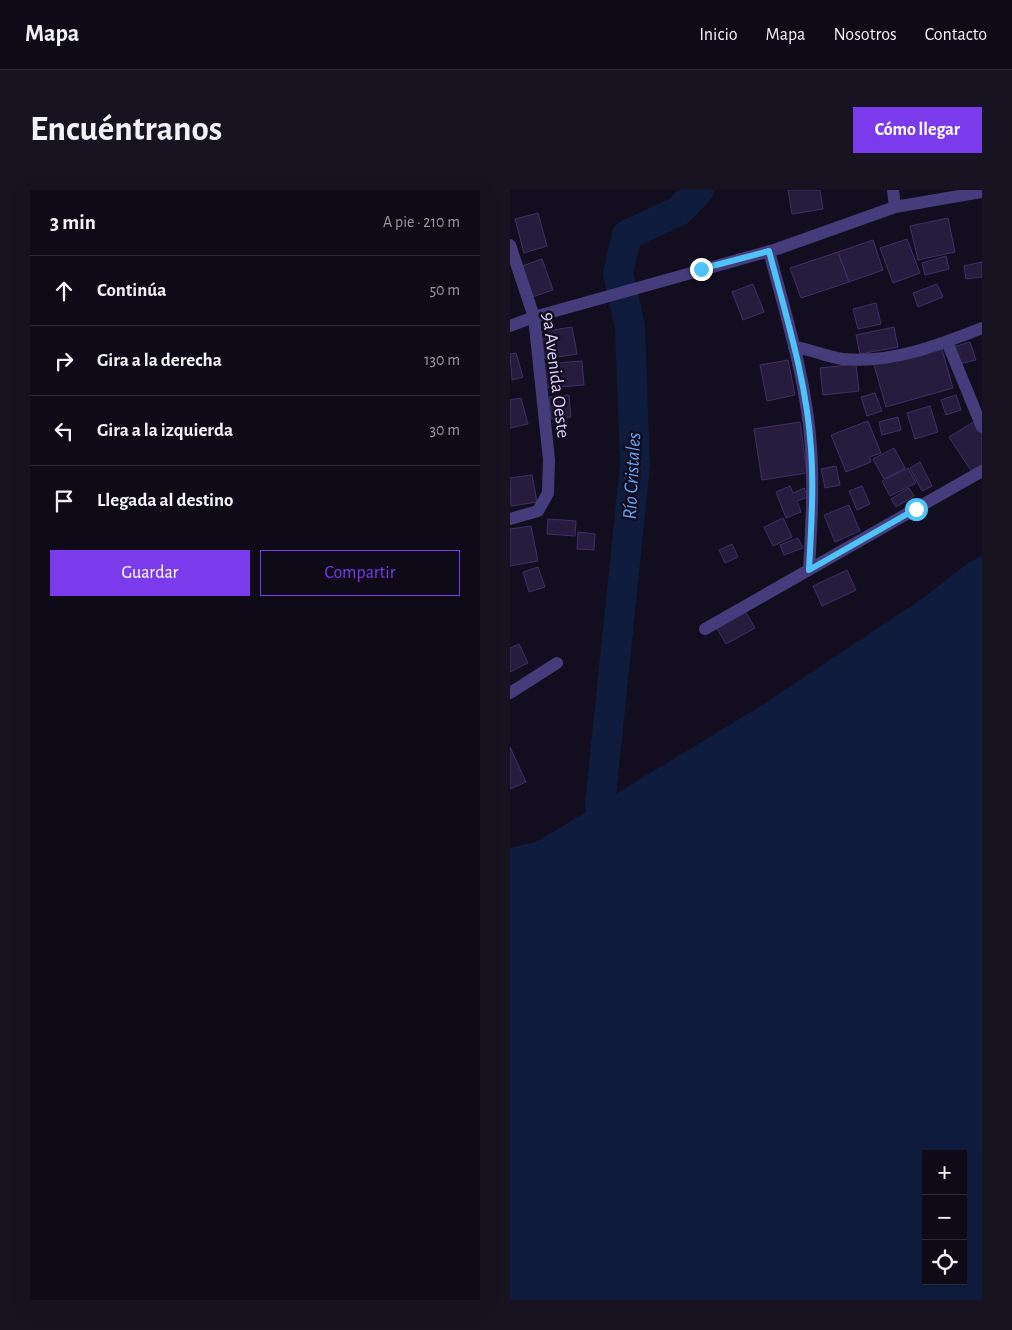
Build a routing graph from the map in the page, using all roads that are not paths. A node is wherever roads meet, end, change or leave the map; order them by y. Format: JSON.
{"nodes":[{"id":1,"x":893,"y":190,"type":"edge"},
{"id":2,"x":982,"y":192,"type":"edge"},
{"id":3,"x":895,"y":207,"type":"junction"},
{"id":4,"x":510,"y":245,"type":"edge"},
{"id":5,"x":769,"y":251,"type":"junction"},
{"id":6,"x":534,"y":317,"type":"junction"},
{"id":7,"x":510,"y":326,"type":"edge"},
{"id":8,"x":982,"y":328,"type":"edge"},
{"id":9,"x":946,"y":342,"type":"junction"},
{"id":10,"x":794,"y":347,"type":"junction"},
{"id":11,"x":982,"y":427,"type":"edge"},
{"id":12,"x":982,"y":471,"type":"edge"},
{"id":13,"x":510,"y":519,"type":"edge"},
{"id":14,"x":809,"y":570,"type":"junction"},
{"id":15,"x":705,"y":629,"type":"dead end"},
{"id":16,"x":556,"y":663,"type":"dead end"},
{"id":17,"x":510,"y":693,"type":"edge"}],
"edges":[{"from":1,"to":3,"type":"street"},
{"from":2,"to":3,"type":"street"},
{"from":3,"to":5,"type":"street"},
{"from":4,"to":6,"type":"street","name":"9a Avenida Oeste"},
{"from":5,"to":6,"type":"street"},
{"from":5,"to":10,"type":"street"},
{"from":6,"to":7,"type":"street"},
{"from":6,"to":13,"type":"street","name":"9a Avenida Oeste"},
{"from":8,"to":9,"type":"street"},
{"from":9,"to":10,"type":"street"},
{"from":9,"to":11,"type":"street"},
{"from":10,"to":14,"type":"street"},
{"from":12,"to":14,"type":"street"},
{"from":14,"to":15,"type":"street"},
{"from":16,"to":17,"type":"street"}]}
